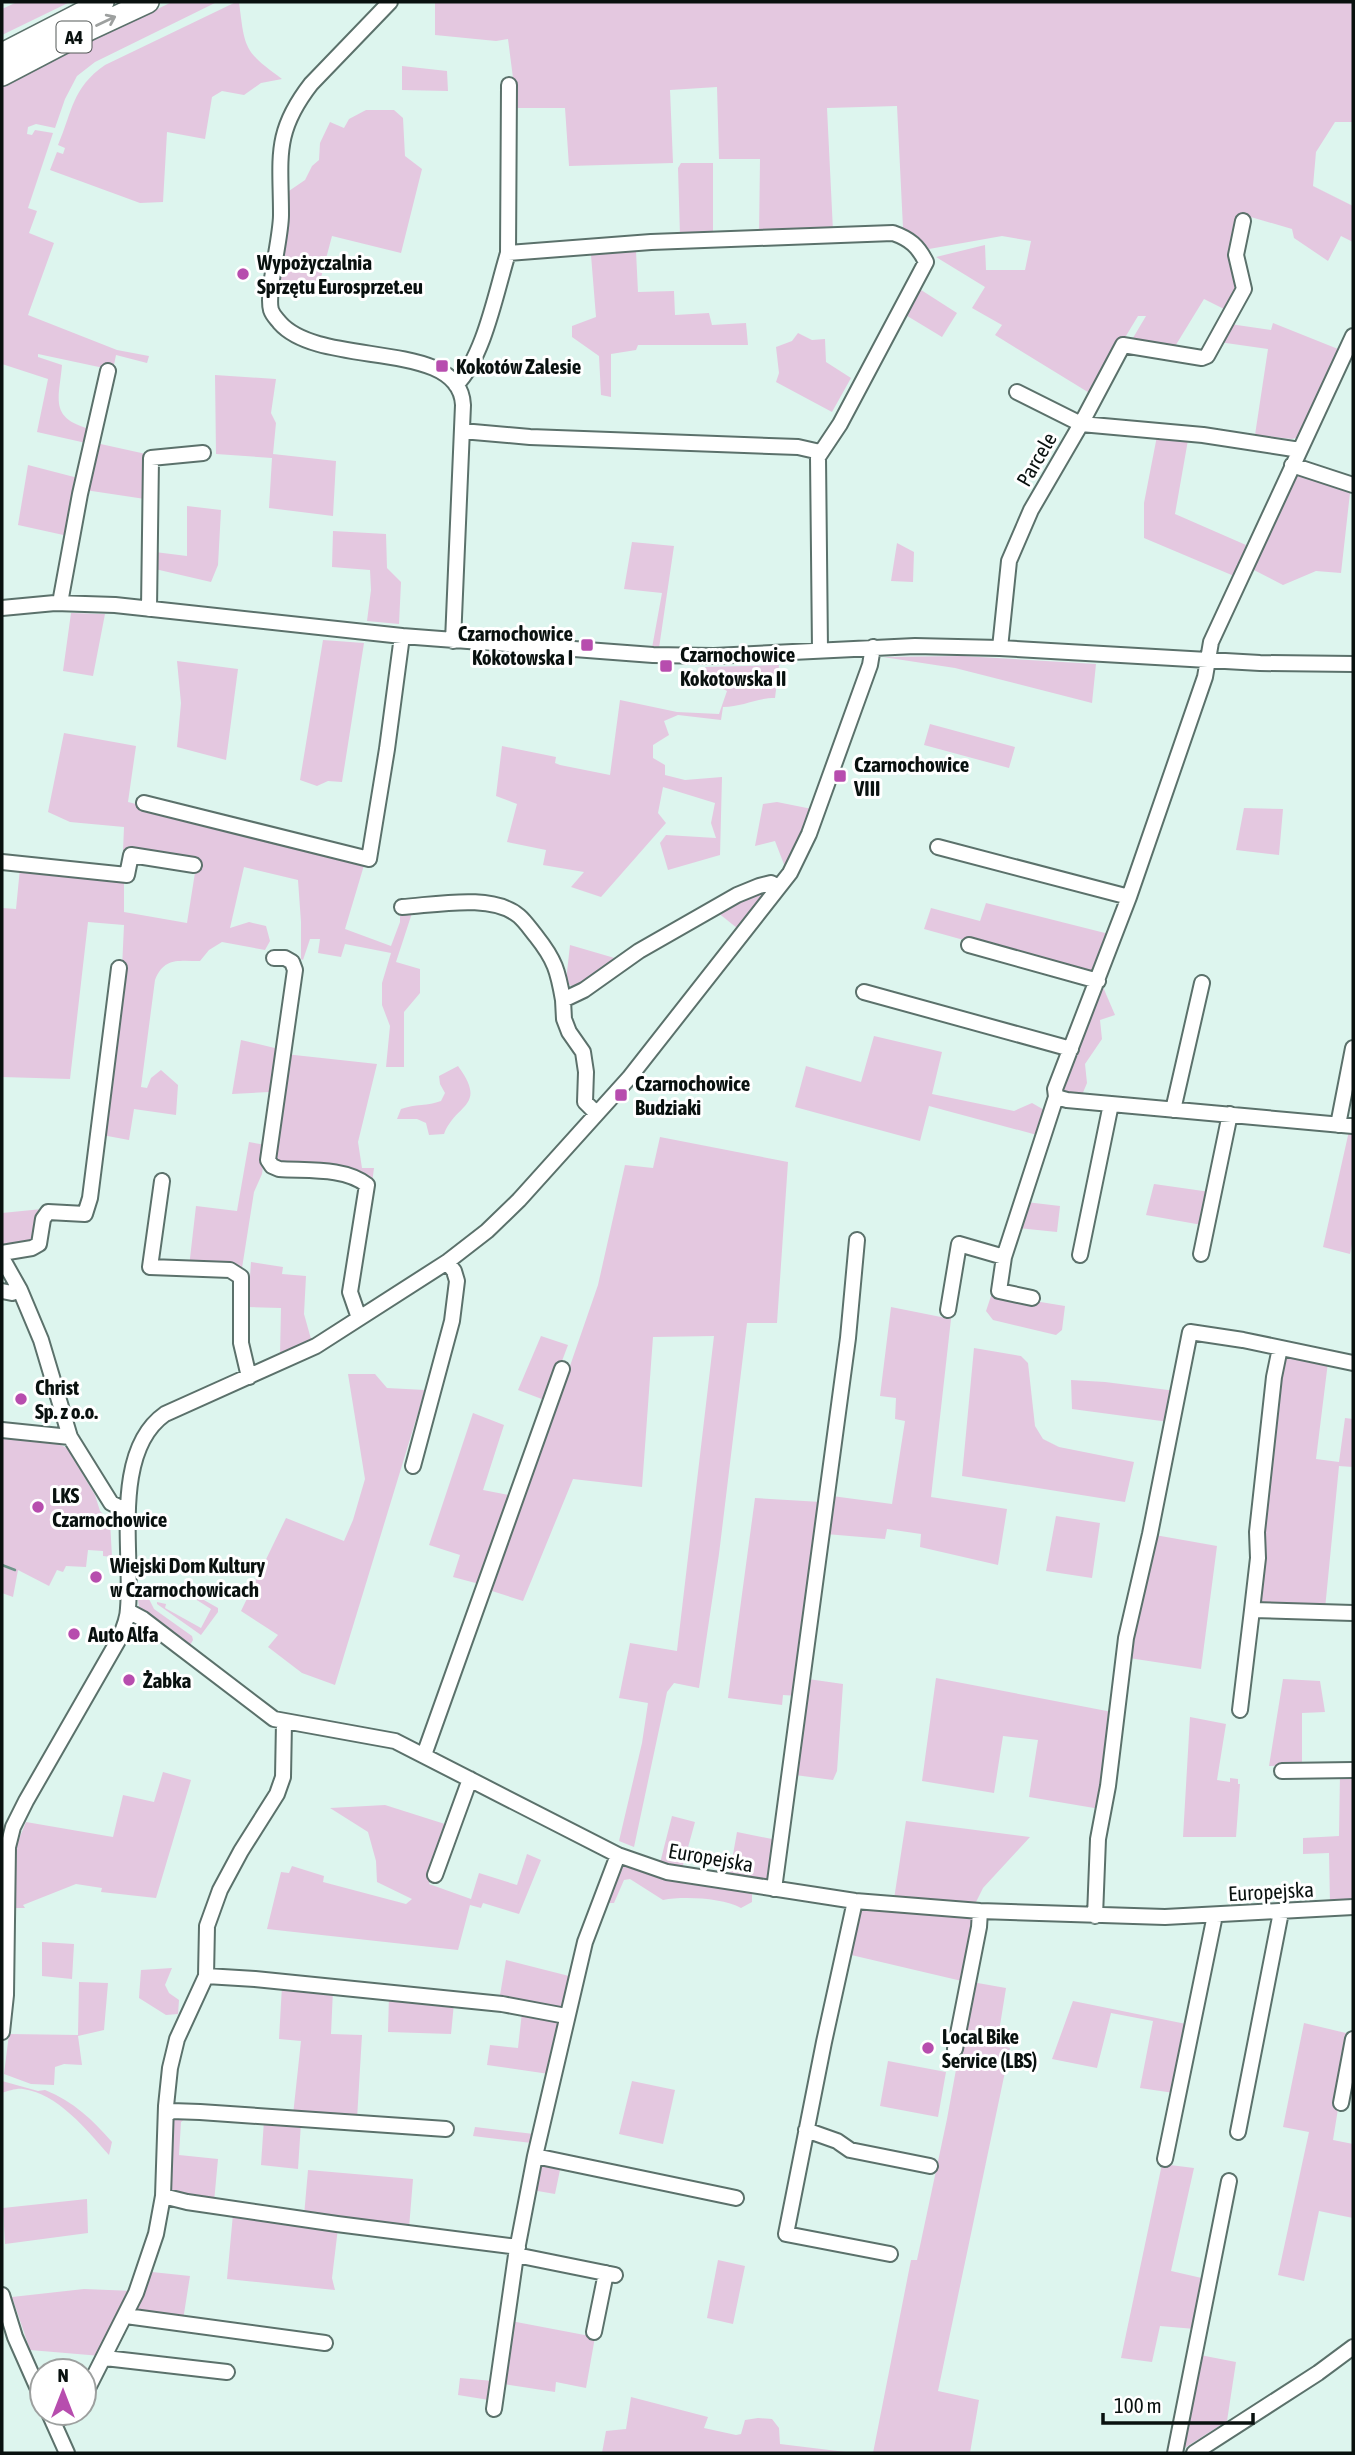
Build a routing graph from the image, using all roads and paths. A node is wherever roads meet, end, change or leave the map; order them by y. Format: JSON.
{"nodes":[{"id":1,"x":86,"y":2,"type":"edge"},
{"id":2,"x":103,"y":2,"type":"edge"},
{"id":3,"x":148,"y":2,"type":"edge"},
{"id":4,"x":390,"y":2,"type":"edge"},
{"id":5,"x":2,"y":43,"type":"edge"},
{"id":6,"x":2,"y":54,"type":"edge"},
{"id":7,"x":2,"y":75,"type":"edge"},
{"id":8,"x":509,"y":85,"type":"dead end"},
{"id":9,"x":1243,"y":221,"type":"dead end"},
{"id":10,"x":509,"y":253,"type":"junction"},
{"id":11,"x":1353,"y":336,"type":"edge"},
{"id":12,"x":1349,"y":356,"type":"edge"},
{"id":13,"x":108,"y":371,"type":"dead end"},
{"id":14,"x":456,"y":385,"type":"junction"},
{"id":15,"x":1017,"y":392,"type":"dead end"},
{"id":16,"x":1081,"y":424,"type":"junction"},
{"id":17,"x":462,"y":430,"type":"junction"},
{"id":18,"x":1300,"y":450,"type":"junction"},
{"id":19,"x":820,"y":452,"type":"junction"},
{"id":20,"x":203,"y":453,"type":"dead end"},
{"id":21,"x":1292,"y":465,"type":"junction"},
{"id":22,"x":1353,"y":485,"type":"edge"},
{"id":23,"x":60,"y":603,"type":"junction"},
{"id":24,"x":2,"y":608,"type":"edge"},
{"id":25,"x":149,"y":608,"type":"junction"},
{"id":26,"x":402,"y":636,"type":"junction"},
{"id":27,"x":453,"y":641,"type":"junction"},
{"id":28,"x":873,"y":647,"type":"junction"},
{"id":29,"x":1000,"y":648,"type":"junction"},
{"id":30,"x":820,"y":649,"type":"junction"},
{"id":31,"x":1209,"y":661,"type":"junction"},
{"id":32,"x":1353,"y":664,"type":"edge"},
{"id":33,"x":144,"y":803,"type":"dead end"},
{"id":34,"x":938,"y":846,"type":"dead end"},
{"id":35,"x":2,"y":862,"type":"edge"},
{"id":36,"x":194,"y":865,"type":"dead end"},
{"id":37,"x":779,"y":887,"type":"junction"},
{"id":38,"x":1129,"y":897,"type":"junction"},
{"id":39,"x":402,"y":907,"type":"dead end"},
{"id":40,"x":969,"y":945,"type":"dead end"},
{"id":41,"x":274,"y":958,"type":"dead end"},
{"id":42,"x":119,"y":968,"type":"dead end"},
{"id":43,"x":1098,"y":981,"type":"junction"},
{"id":44,"x":1202,"y":983,"type":"dead end"},
{"id":45,"x":864,"y":992,"type":"dead end"},
{"id":46,"x":563,"y":1000,"type":"junction"},
{"id":47,"x":1353,"y":1048,"type":"edge"},
{"id":48,"x":1071,"y":1049,"type":"junction"},
{"id":49,"x":1056,"y":1097,"type":"junction"},
{"id":50,"x":1111,"y":1104,"type":"junction"},
{"id":51,"x":1173,"y":1110,"type":"junction"},
{"id":52,"x":596,"y":1113,"type":"junction"},
{"id":53,"x":1230,"y":1114,"type":"junction"},
{"id":54,"x":1346,"y":1126,"type":"edge"},
{"id":55,"x":162,"y":1181,"type":"dead end"},
{"id":56,"x":857,"y":1241,"type":"dead end"},
{"id":57,"x":1201,"y":1254,"type":"dead end"},
{"id":58,"x":1080,"y":1255,"type":"dead end"},
{"id":59,"x":2,"y":1256,"type":"edge"},
{"id":60,"x":1004,"y":1257,"type":"junction"},
{"id":61,"x":447,"y":1262,"type":"junction"},
{"id":62,"x":20,"y":1290,"type":"junction"},
{"id":63,"x":2,"y":1291,"type":"edge"},
{"id":64,"x":1032,"y":1298,"type":"dead end"},
{"id":65,"x":948,"y":1310,"type":"dead end"},
{"id":66,"x":359,"y":1318,"type":"junction"},
{"id":67,"x":1280,"y":1348,"type":"junction"},
{"id":68,"x":1353,"y":1363,"type":"edge"},
{"id":69,"x":562,"y":1369,"type":"dead end"},
{"id":70,"x":249,"y":1377,"type":"junction"},
{"id":71,"x":2,"y":1430,"type":"edge"},
{"id":72,"x":70,"y":1437,"type":"junction"},
{"id":73,"x":412,"y":1466,"type":"dead end"},
{"id":74,"x":127,"y":1511,"type":"junction"},
{"id":75,"x":1252,"y":1610,"type":"junction"},
{"id":76,"x":128,"y":1611,"type":"junction"},
{"id":77,"x":1353,"y":1613,"type":"edge"},
{"id":78,"x":1240,"y":1710,"type":"dead end"},
{"id":79,"x":284,"y":1722,"type":"junction"},
{"id":80,"x":424,"y":1755,"type":"junction"},
{"id":81,"x":1353,"y":1770,"type":"edge"},
{"id":82,"x":1282,"y":1771,"type":"dead end"},
{"id":83,"x":470,"y":1779,"type":"junction"},
{"id":84,"x":5,"y":1848,"type":"edge"},
{"id":85,"x":618,"y":1855,"type":"junction"},
{"id":86,"x":435,"y":1875,"type":"dead end"},
{"id":87,"x":774,"y":1889,"type":"junction"},
{"id":88,"x":855,"y":1900,"type":"junction"},
{"id":89,"x":1353,"y":1907,"type":"edge"},
{"id":90,"x":980,"y":1911,"type":"junction"},
{"id":91,"x":1281,"y":1912,"type":"junction"},
{"id":92,"x":1215,"y":1915,"type":"junction"},
{"id":93,"x":1095,"y":1916,"type":"junction"},
{"id":94,"x":206,"y":1976,"type":"junction"},
{"id":95,"x":566,"y":2016,"type":"junction"},
{"id":96,"x":2,"y":2032,"type":"edge"},
{"id":97,"x":1353,"y":2039,"type":"edge"},
{"id":98,"x":955,"y":2049,"type":"dead end"},
{"id":99,"x":1341,"y":2103,"type":"dead end"},
{"id":100,"x":166,"y":2116,"type":"junction"},
{"id":101,"x":446,"y":2129,"type":"dead end"},
{"id":102,"x":806,"y":2130,"type":"junction"},
{"id":103,"x":1238,"y":2132,"type":"dead end"},
{"id":104,"x":535,"y":2155,"type":"junction"},
{"id":105,"x":1165,"y":2158,"type":"dead end"},
{"id":106,"x":930,"y":2166,"type":"dead end"},
{"id":107,"x":1229,"y":2181,"type":"dead end"},
{"id":108,"x":163,"y":2196,"type":"junction"},
{"id":109,"x":736,"y":2198,"type":"dead end"},
{"id":110,"x":517,"y":2251,"type":"junction"},
{"id":111,"x":890,"y":2253,"type":"dead end"},
{"id":112,"x":2,"y":2295,"type":"edge"},
{"id":113,"x":126,"y":2316,"type":"junction"},
{"id":114,"x":594,"y":2332,"type":"dead end"},
{"id":115,"x":325,"y":2343,"type":"dead end"},
{"id":116,"x":1353,"y":2347,"type":"edge"},
{"id":117,"x":105,"y":2358,"type":"junction"},
{"id":118,"x":28,"y":2366,"type":"edge"},
{"id":119,"x":98,"y":2371,"type":"edge"},
{"id":120,"x":228,"y":2372,"type":"dead end"},
{"id":121,"x":494,"y":2409,"type":"dead end"},
{"id":122,"x":55,"y":2427,"type":"edge"},
{"id":123,"x":67,"y":2453,"type":"edge"},
{"id":124,"x":1175,"y":2453,"type":"edge"},
{"id":125,"x":1194,"y":2453,"type":"edge"}],
"edges":[{"from":1,"to":5,"type":"highway"},
{"from":2,"to":6,"type":"highway","number":"A4"},
{"from":7,"to":3,"type":"highway","number":"A4","one_way":true},
{"from":4,"to":14,"type":"street"},
{"from":8,"to":10,"type":"street"},
{"from":9,"to":16,"type":"street"},
{"from":10,"to":14,"type":"street"},
{"from":10,"to":19,"type":"street"},
{"from":11,"to":12,"type":"street"},
{"from":12,"to":18,"type":"street"},
{"from":13,"to":23,"type":"street"},
{"from":14,"to":17,"type":"street"},
{"from":15,"to":16,"type":"street"},
{"from":16,"to":18,"type":"street","name":"Parcele"},
{"from":16,"to":29,"type":"street","name":"Parcele"},
{"from":17,"to":19,"type":"street"},
{"from":17,"to":27,"type":"street"},
{"from":18,"to":21,"type":"street"},
{"from":19,"to":30,"type":"street"},
{"from":20,"to":25,"type":"street"},
{"from":21,"to":22,"type":"street"},
{"from":21,"to":31,"type":"street"},
{"from":23,"to":24,"type":"street"},
{"from":23,"to":25,"type":"street"},
{"from":25,"to":26,"type":"street"},
{"from":26,"to":27,"type":"street"},
{"from":26,"to":33,"type":"street"},
{"from":27,"to":30,"type":"street"},
{"from":28,"to":29,"type":"street"},
{"from":28,"to":30,"type":"street"},
{"from":28,"to":37,"type":"street"},
{"from":29,"to":31,"type":"street"},
{"from":31,"to":32,"type":"street"},
{"from":31,"to":38,"type":"street"},
{"from":34,"to":38,"type":"street"},
{"from":35,"to":36,"type":"street"},
{"from":37,"to":46,"type":"street"},
{"from":37,"to":52,"type":"street"},
{"from":38,"to":43,"type":"street"},
{"from":39,"to":46,"type":"street"},
{"from":40,"to":43,"type":"street"},
{"from":41,"to":66,"type":"street"},
{"from":42,"to":59,"type":"street"},
{"from":43,"to":48,"type":"street"},
{"from":44,"to":51,"type":"street"},
{"from":45,"to":48,"type":"street"},
{"from":46,"to":52,"type":"street"},
{"from":47,"to":54,"type":"street"},
{"from":48,"to":49,"type":"street"},
{"from":49,"to":50,"type":"street"},
{"from":49,"to":60,"type":"street"},
{"from":50,"to":51,"type":"street"},
{"from":50,"to":58,"type":"street"},
{"from":51,"to":53,"type":"street"},
{"from":52,"to":61,"type":"street"},
{"from":53,"to":54,"type":"street"},
{"from":53,"to":57,"type":"street"},
{"from":55,"to":70,"type":"street"},
{"from":56,"to":87,"type":"street"},
{"from":59,"to":62,"type":"street"},
{"from":60,"to":64,"type":"street"},
{"from":60,"to":65,"type":"street"},
{"from":61,"to":66,"type":"street"},
{"from":61,"to":73,"type":"street"},
{"from":62,"to":63,"type":"street"},
{"from":62,"to":72,"type":"street"},
{"from":66,"to":70,"type":"street"},
{"from":67,"to":68,"type":"street"},
{"from":67,"to":75,"type":"street"},
{"from":67,"to":93,"type":"street"},
{"from":69,"to":80,"type":"street"},
{"from":70,"to":74,"type":"street"},
{"from":71,"to":72,"type":"street"},
{"from":72,"to":74,"type":"street"},
{"from":74,"to":76,"type":"street"},
{"from":75,"to":77,"type":"street"},
{"from":75,"to":78,"type":"street"},
{"from":76,"to":79,"type":"street","name":"Europejska"},
{"from":76,"to":84,"type":"street"},
{"from":79,"to":80,"type":"street","name":"Europejska"},
{"from":79,"to":94,"type":"street"},
{"from":80,"to":83,"type":"street","name":"Europejska"},
{"from":81,"to":82,"type":"street"},
{"from":83,"to":85,"type":"street","name":"Europejska"},
{"from":83,"to":86,"type":"street"},
{"from":84,"to":96,"type":"street"},
{"from":85,"to":87,"type":"street","name":"Europejska"},
{"from":85,"to":95,"type":"street"},
{"from":87,"to":88,"type":"street","name":"Europejska"},
{"from":88,"to":90,"type":"street","name":"Europejska"},
{"from":88,"to":102,"type":"street"},
{"from":89,"to":91,"type":"street","name":"Europejska"},
{"from":90,"to":93,"type":"street","name":"Europejska"},
{"from":90,"to":98,"type":"street"},
{"from":91,"to":92,"type":"street","name":"Europejska"},
{"from":91,"to":103,"type":"street"},
{"from":92,"to":93,"type":"street","name":"Europejska"},
{"from":92,"to":105,"type":"street"},
{"from":94,"to":95,"type":"street"},
{"from":94,"to":100,"type":"street"},
{"from":95,"to":104,"type":"street"},
{"from":97,"to":99,"type":"street"},
{"from":100,"to":101,"type":"street"},
{"from":100,"to":108,"type":"street"},
{"from":102,"to":106,"type":"street"},
{"from":102,"to":111,"type":"street"},
{"from":104,"to":109,"type":"street"},
{"from":104,"to":110,"type":"street"},
{"from":107,"to":124,"type":"street"},
{"from":108,"to":110,"type":"street"},
{"from":108,"to":113,"type":"street"},
{"from":110,"to":114,"type":"street"},
{"from":110,"to":121,"type":"street"},
{"from":112,"to":118,"type":"street"},
{"from":113,"to":115,"type":"street"},
{"from":113,"to":117,"type":"street"},
{"from":116,"to":125,"type":"street"},
{"from":117,"to":119,"type":"street"},
{"from":117,"to":120,"type":"street"},
{"from":122,"to":123,"type":"street"}]}
